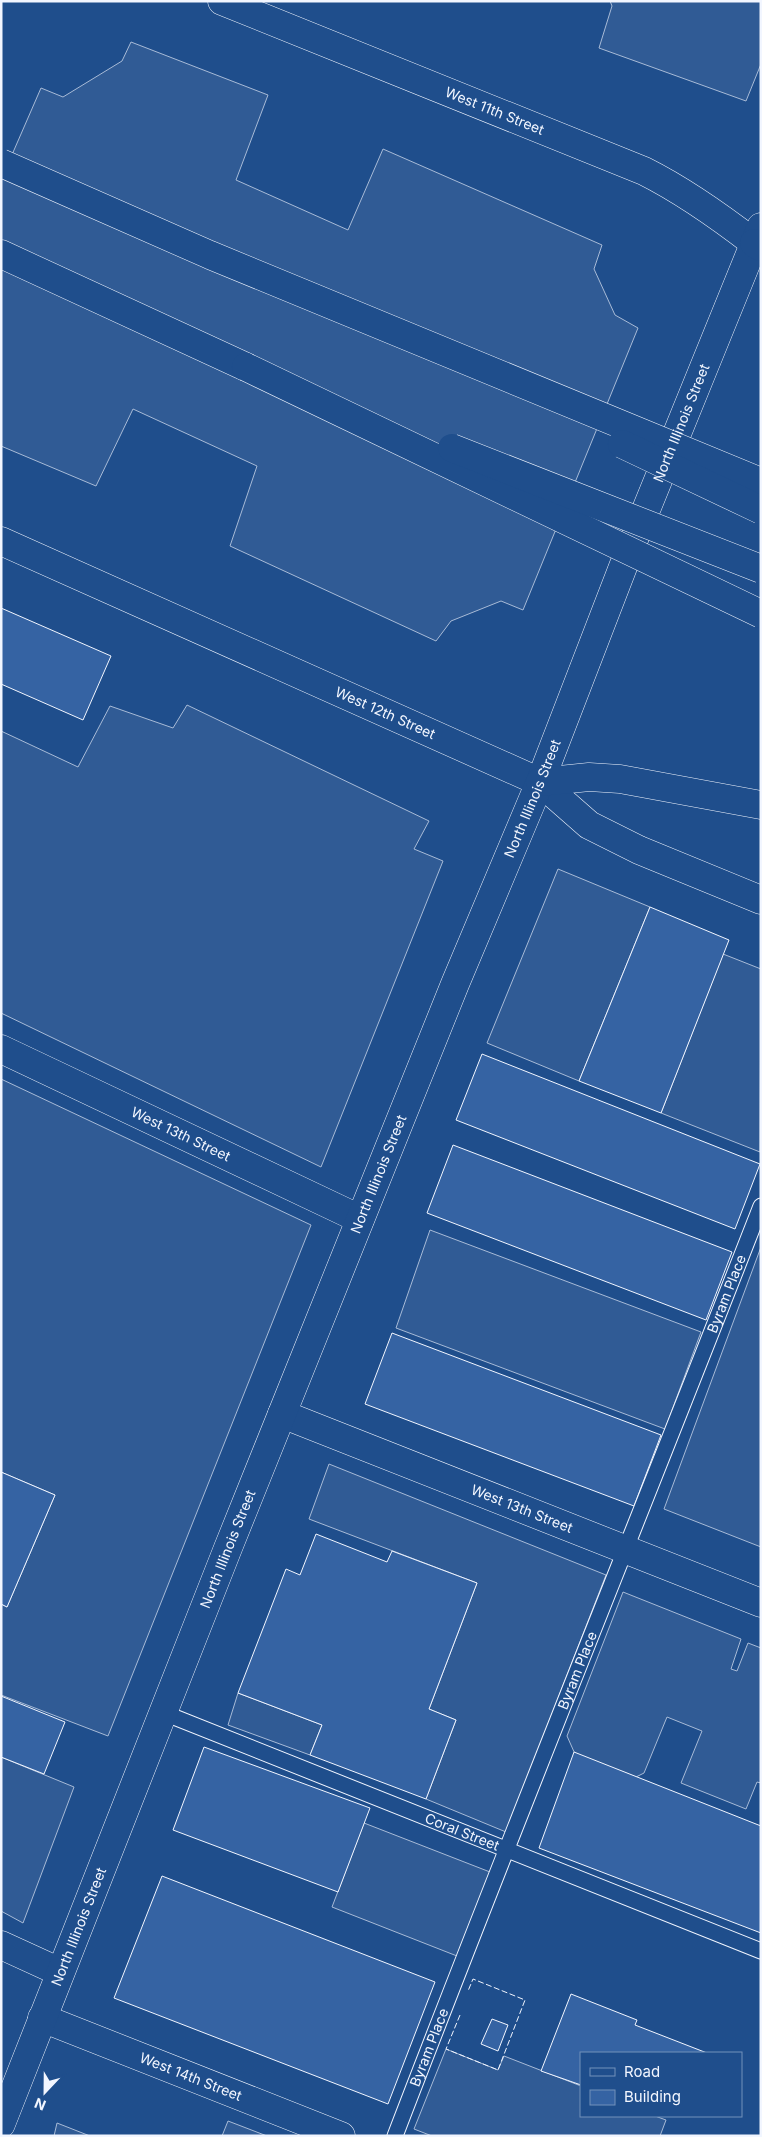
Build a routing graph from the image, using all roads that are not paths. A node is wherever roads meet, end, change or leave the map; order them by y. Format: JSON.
{"nodes":[{"id":1,"x":222,"y":1,"type":"edge"},
{"id":2,"x":1,"y":163,"type":"edge"},
{"id":3,"x":759,"y":239,"type":"edge"},
{"id":4,"x":1,"y":254,"type":"edge"},
{"id":5,"x":344,"y":310,"type":"junction"},
{"id":6,"x":246,"y":367,"type":"junction"},
{"id":7,"x":761,"y":482,"type":"edge"},
{"id":8,"x":761,"y":510,"type":"edge"},
{"id":9,"x":1,"y":541,"type":"edge"},
{"id":10,"x":761,"y":568,"type":"edge"},
{"id":11,"x":761,"y":614,"type":"edge"},
{"id":12,"x":540,"y":782,"type":"junction"},
{"id":13,"x":761,"y":806,"type":"edge"},
{"id":14,"x":761,"y":900,"type":"edge"},
{"id":15,"x":1,"y":1049,"type":"edge"},
{"id":16,"x":761,"y":1206,"type":"edge"},
{"id":17,"x":360,"y":1219,"type":"junction"},
{"id":18,"x":282,"y":1414,"type":"junction"},
{"id":19,"x":626,"y":1549,"type":"junction"},
{"id":20,"x":761,"y":1603,"type":"edge"},
{"id":21,"x":164,"y":1713,"type":"junction"},
{"id":22,"x":506,"y":1849,"type":"junction"},
{"id":23,"x":1,"y":1945,"type":"edge"},
{"id":24,"x":761,"y":1951,"type":"edge"},
{"id":25,"x":60,"y":1972,"type":"junction"},
{"id":26,"x":42,"y":2018,"type":"junction"},
{"id":27,"x":1,"y":2124,"type":"edge"},
{"id":28,"x":341,"y":2136,"type":"edge"},
{"id":29,"x":395,"y":2136,"type":"edge"}],
"edges":[{"from":1,"to":3,"type":"main road","name":"West 11th Street"},
{"from":2,"to":5,"type":"main road","bridge":true},
{"from":3,"to":12,"type":"main road","name":"North Illinois Street"},
{"from":4,"to":6,"type":"main road"},
{"from":5,"to":7,"type":"main road","bridge":true},
{"from":5,"to":8,"type":"main road","bridge":true},
{"from":6,"to":10,"type":"main road","bridge":true},
{"from":6,"to":11,"type":"main road","bridge":true},
{"from":9,"to":12,"type":"main road","name":"West 12th Street"},
{"from":12,"to":13,"type":"main road"},
{"from":12,"to":14,"type":"main road","name":"West 12th Street"},
{"from":12,"to":17,"type":"main road","name":"North Illinois Street"},
{"from":15,"to":17,"type":"main road","name":"West 13th Street"},
{"from":16,"to":19,"type":"lane","name":"Byram Place"},
{"from":17,"to":18,"type":"main road","name":"North Illinois Street"},
{"from":18,"to":19,"type":"main road","name":"West 13th Street"},
{"from":18,"to":21,"type":"main road","name":"North Illinois Street"},
{"from":19,"to":20,"type":"main road","name":"West 13th Street"},
{"from":19,"to":22,"type":"lane","name":"Byram Place"},
{"from":21,"to":22,"type":"lane","name":"Coral Street"},
{"from":21,"to":25,"type":"main road","name":"North Illinois Street"},
{"from":22,"to":24,"type":"lane","name":"Coral Street"},
{"from":22,"to":29,"type":"lane","name":"Byram Place"},
{"from":23,"to":25,"type":"main road"},
{"from":25,"to":26,"type":"main road","name":"North Illinois Street"},
{"from":26,"to":27,"type":"main road","name":"North Illinois Street"},
{"from":26,"to":28,"type":"main road","name":"West 14th Street"}]}
